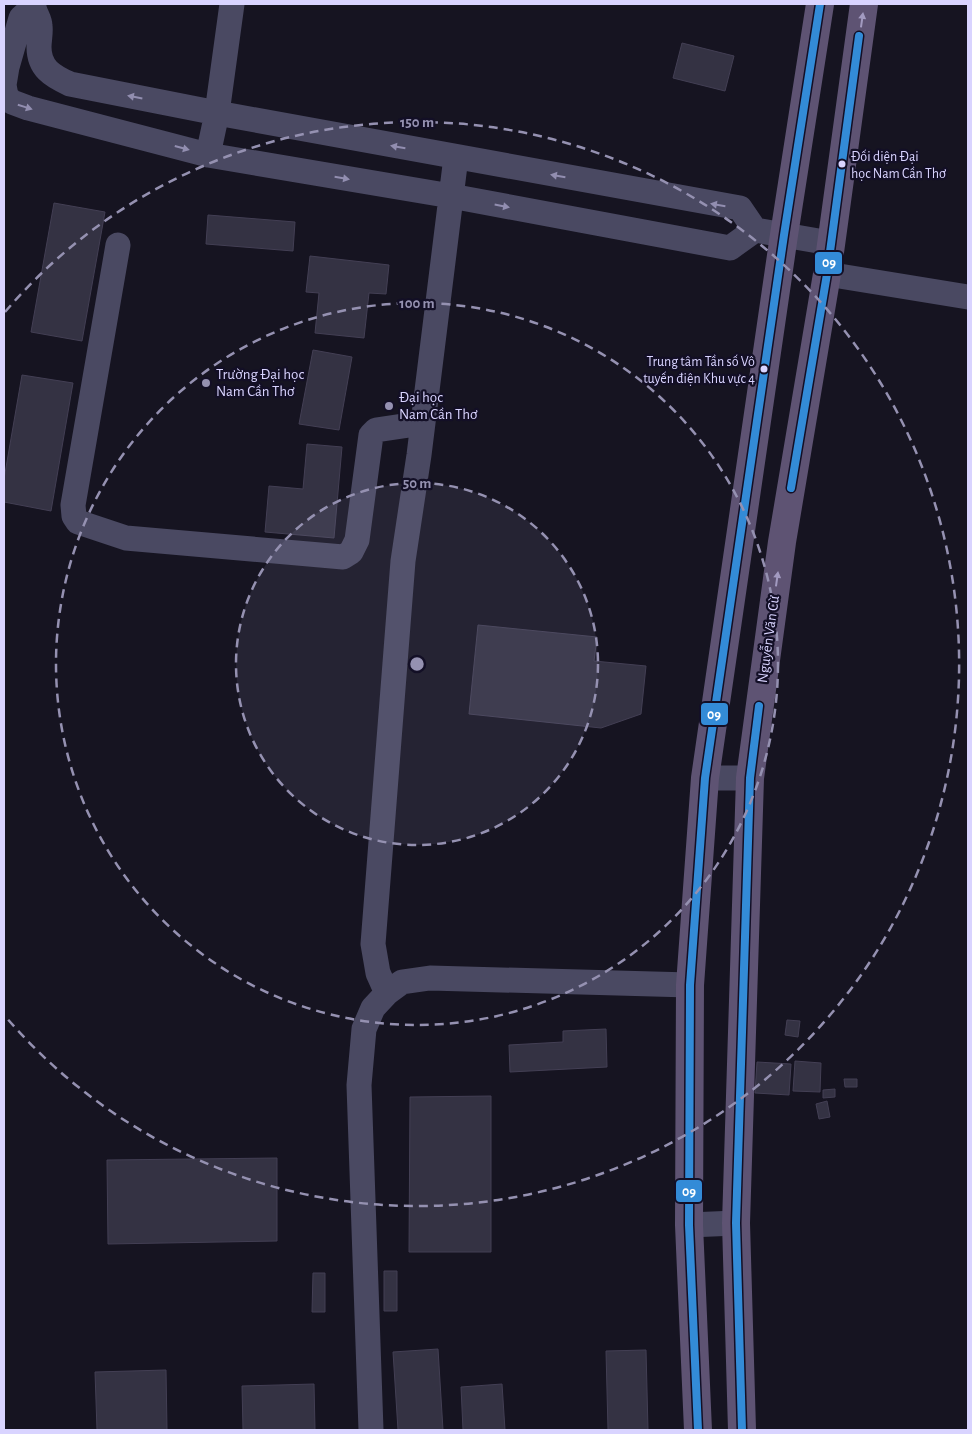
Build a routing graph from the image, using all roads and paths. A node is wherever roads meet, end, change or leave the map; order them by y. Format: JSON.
{"nodes":[{"id":1,"x":232,"y":4,"type":"edge"},
{"id":2,"x":820,"y":4,"type":"edge"},
{"id":3,"x":864,"y":4,"type":"edge"},
{"id":4,"x":34,"y":5,"type":"edge"},
{"id":5,"x":218,"y":113,"type":"junction"},
{"id":6,"x":208,"y":155,"type":"junction"},
{"id":7,"x":456,"y":157,"type":"junction"},
{"id":8,"x":451,"y":196,"type":"junction"},
{"id":9,"x":755,"y":230,"type":"junction"},
{"id":10,"x":784,"y":235,"type":"junction"},
{"id":11,"x":830,"y":244,"type":"junction"},
{"id":12,"x":118,"y":245,"type":"dead end"},
{"id":13,"x":827,"y":274,"type":"junction"},
{"id":14,"x":968,"y":297,"type":"edge"},
{"id":15,"x":423,"y":423,"type":"junction"},
{"id":16,"x":705,"y":778,"type":"junction"},
{"id":17,"x":750,"y":778,"type":"junction"},
{"id":18,"x":690,"y":985,"type":"junction"},
{"id":19,"x":386,"y":993,"type":"junction"},
{"id":20,"x":736,"y":1223,"type":"junction"},
{"id":21,"x":690,"y":1225,"type":"junction"},
{"id":22,"x":371,"y":1430,"type":"edge"},
{"id":23,"x":698,"y":1430,"type":"edge"},
{"id":24,"x":742,"y":1430,"type":"edge"}],
"edges":[{"from":1,"to":5,"type":"street"},
{"from":2,"to":10,"type":"main road"},
{"from":11,"to":3,"type":"main road","name":"Nguyễn Văn Cừ","one_way":true},
{"from":5,"to":4,"type":"street","one_way":true},
{"from":4,"to":6,"type":"street","one_way":true},
{"from":5,"to":6,"type":"street"},
{"from":7,"to":5,"type":"street","one_way":true},
{"from":6,"to":8,"type":"street","one_way":true},
{"from":7,"to":8,"type":"street"},
{"from":9,"to":7,"type":"street","one_way":true},
{"from":8,"to":9,"type":"street","one_way":true},
{"from":8,"to":15,"type":"street"},
{"from":9,"to":10,"type":"street"},
{"from":10,"to":11,"type":"street"},
{"from":10,"to":16,"type":"main road"},
{"from":11,"to":13,"type":"main road","name":"Nguyễn Văn Cừ"},
{"from":12,"to":15,"type":"street"},
{"from":13,"to":14,"type":"street"},
{"from":17,"to":13,"type":"main road","name":"Nguyễn Văn Cừ","one_way":true},
{"from":15,"to":19,"type":"street"},
{"from":16,"to":17,"type":"street"},
{"from":16,"to":18,"type":"main road"},
{"from":17,"to":20,"type":"main road","name":"Nguyễn Văn Cừ"},
{"from":18,"to":19,"type":"street"},
{"from":18,"to":21,"type":"main road"},
{"from":19,"to":22,"type":"street"},
{"from":20,"to":21,"type":"street"},
{"from":20,"to":24,"type":"main road","name":"Nguyễn Văn Cừ"},
{"from":21,"to":23,"type":"main road"}]}
